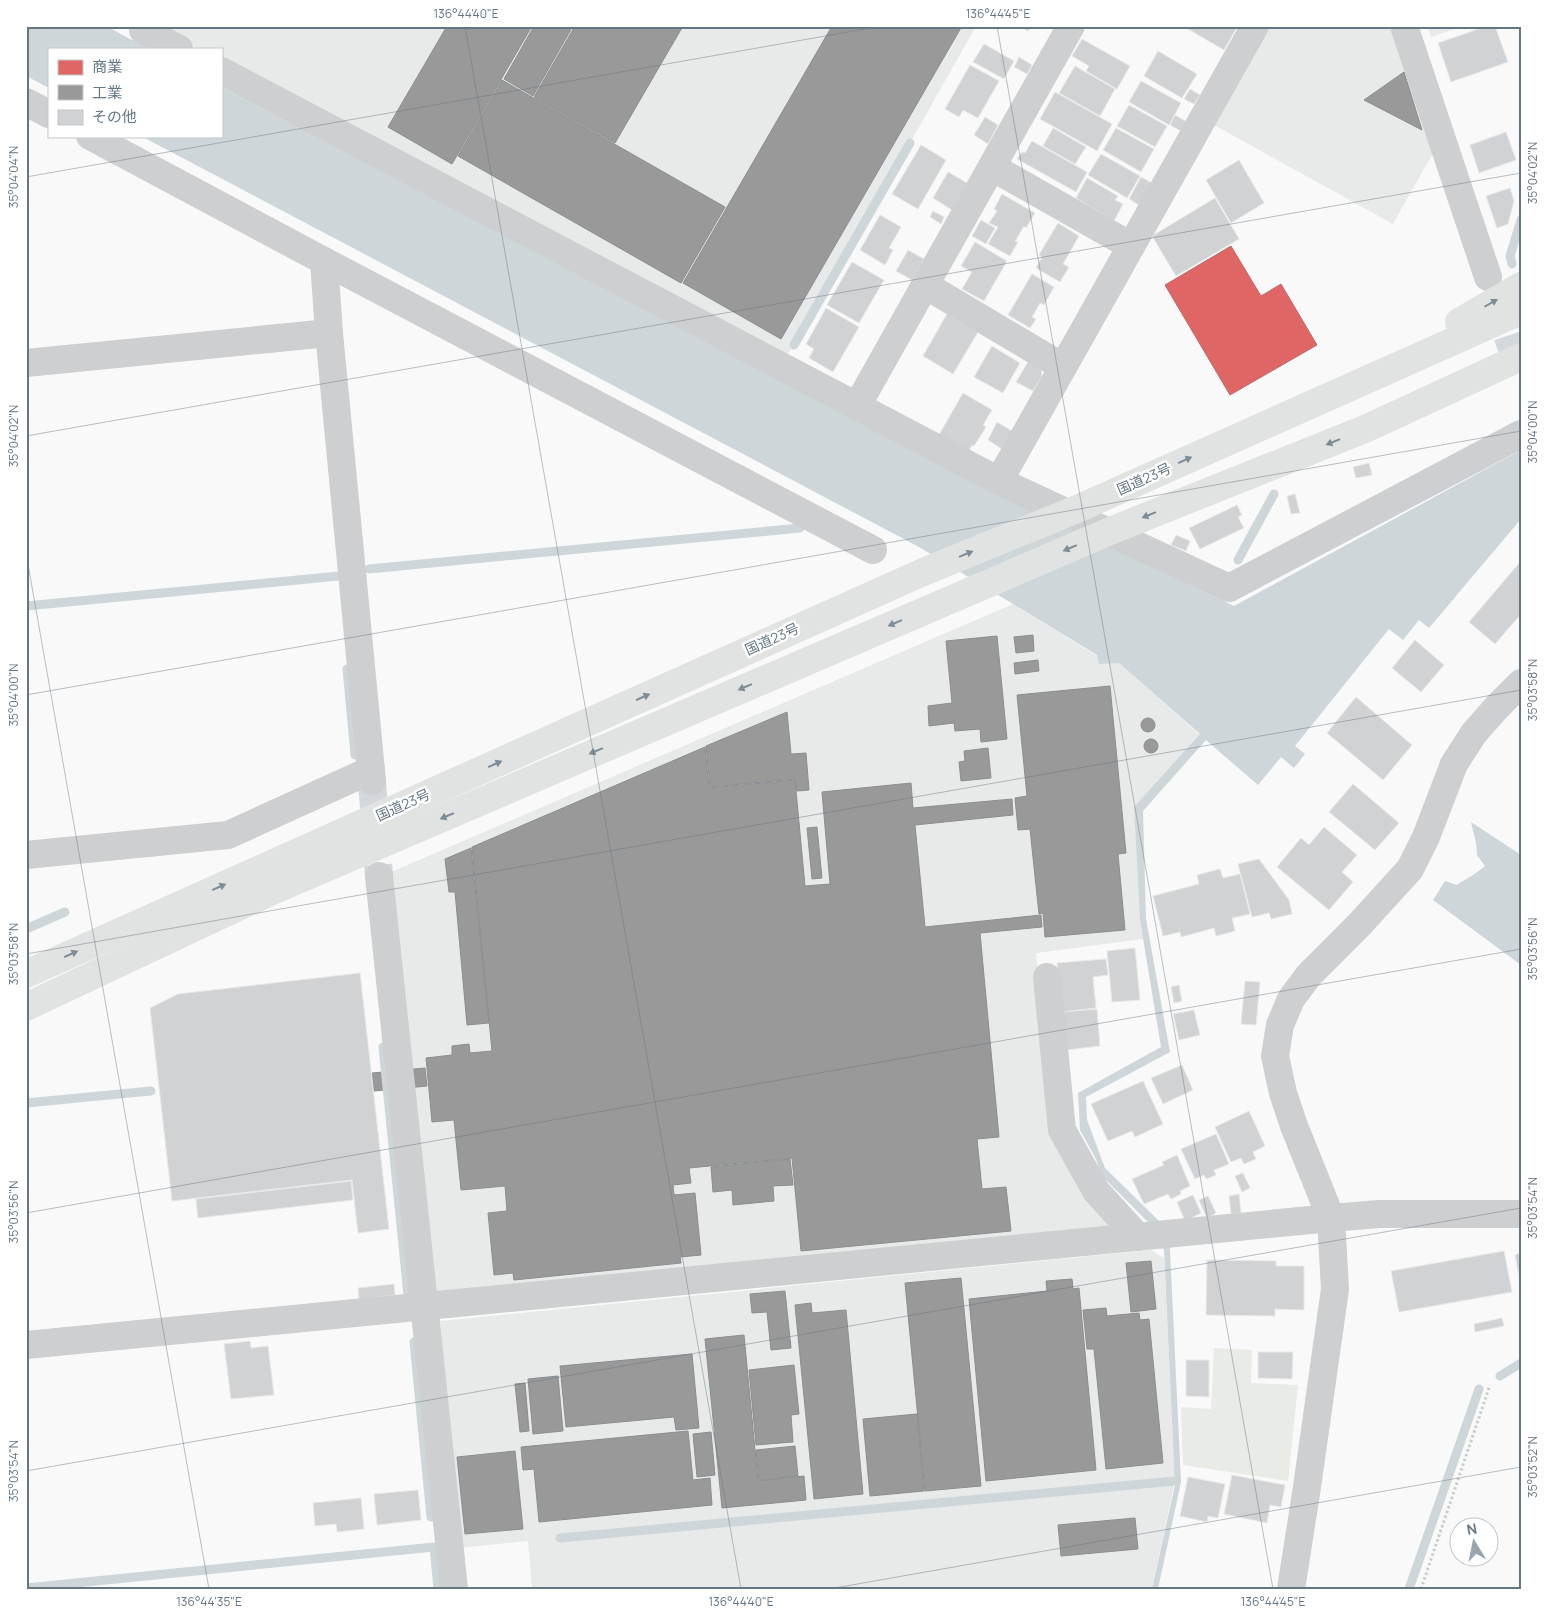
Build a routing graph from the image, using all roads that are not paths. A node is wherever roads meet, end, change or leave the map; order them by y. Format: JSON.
{"nodes":[{"id":1,"x":1071,"y":26,"type":"edge"},
{"id":2,"x":1255,"y":26,"type":"edge"},
{"id":3,"x":1404,"y":26,"type":"edge"},
{"id":4,"x":141,"y":27,"type":"edge"},
{"id":5,"x":177,"y":48,"type":"edge"},
{"id":6,"x":222,"y":72,"type":"edge"},
{"id":7,"x":26,"y":102,"type":"edge"},
{"id":8,"x":48,"y":113,"type":"edge"},
{"id":9,"x":94,"y":138,"type":"edge"},
{"id":10,"x":992,"y":167,"type":"junction"},
{"id":11,"x":1131,"y":246,"type":"junction"},
{"id":12,"x":324,"y":261,"type":"junction"},
{"id":13,"x":1488,"y":277,"type":"tunnel mouth"},
{"id":14,"x":925,"y":285,"type":"junction"},
{"id":15,"x":1521,"y":286,"type":"edge"},
{"id":16,"x":1521,"y":311,"type":"edge"},
{"id":17,"x":329,"y":333,"type":"junction"},
{"id":18,"x":1521,"y":357,"type":"edge"},
{"id":19,"x":26,"y":363,"type":"edge"},
{"id":20,"x":1063,"y":366,"type":"junction"},
{"id":21,"x":1521,"y":370,"type":"edge"},
{"id":22,"x":1343,"y":389,"type":"junction"},
{"id":23,"x":857,"y":406,"type":"junction"},
{"id":24,"x":1364,"y":429,"type":"junction"},
{"id":25,"x":1521,"y":434,"type":"edge"},
{"id":26,"x":999,"y":481,"type":"junction"},
{"id":27,"x":873,"y":550,"type":"dead end"},
{"id":28,"x":1521,"y":684,"type":"edge"},
{"id":29,"x":26,"y":855,"type":"edge"},
{"id":30,"x":379,"y":876,"type":"tunnel mouth"},
{"id":31,"x":26,"y":974,"type":"edge"},
{"id":32,"x":1048,"y":977,"type":"dead end"},
{"id":33,"x":26,"y":1007,"type":"edge"},
{"id":34,"x":1521,"y":1214,"type":"edge"},
{"id":35,"x":1331,"y":1218,"type":"junction"},
{"id":36,"x":1152,"y":1236,"type":"junction"},
{"id":37,"x":424,"y":1306,"type":"junction"},
{"id":38,"x":26,"y":1345,"type":"edge"},
{"id":39,"x":454,"y":1589,"type":"edge"},
{"id":40,"x":1291,"y":1589,"type":"edge"}],
"edges":[{"from":1,"to":10,"type":"street"},
{"from":2,"to":11,"type":"street"},
{"from":3,"to":13,"type":"street"},
{"from":4,"to":5,"type":"street"},
{"from":6,"to":23,"type":"street"},
{"from":7,"to":8,"type":"street"},
{"from":9,"to":12,"type":"street"},
{"from":10,"to":11,"type":"street"},
{"from":10,"to":14,"type":"street"},
{"from":11,"to":20,"type":"street"},
{"from":12,"to":17,"type":"street"},
{"from":12,"to":27,"type":"street"},
{"from":14,"to":20,"type":"street"},
{"from":14,"to":23,"type":"street"},
{"from":22,"to":15,"type":"highway","one_way":true},
{"from":16,"to":22,"type":"highway","name":"国道23号"},
{"from":17,"to":19,"type":"street"},
{"from":17,"to":29,"type":"street"},
{"from":18,"to":24,"type":"highway","name":"国道23号"},
{"from":20,"to":26,"type":"street"},
{"from":21,"to":24,"type":"highway"},
{"from":31,"to":22,"type":"highway","name":"国道23号","one_way":true},
{"from":23,"to":26,"type":"street"},
{"from":24,"to":33,"type":"highway","name":"国道23号","one_way":true},
{"from":25,"to":26,"type":"street"},
{"from":28,"to":35,"type":"street"},
{"from":30,"to":37,"type":"street"},
{"from":32,"to":36,"type":"street"},
{"from":34,"to":35,"type":"street"},
{"from":35,"to":36,"type":"street"},
{"from":35,"to":40,"type":"street"},
{"from":36,"to":37,"type":"street"},
{"from":37,"to":38,"type":"street"},
{"from":37,"to":39,"type":"street"}]}
